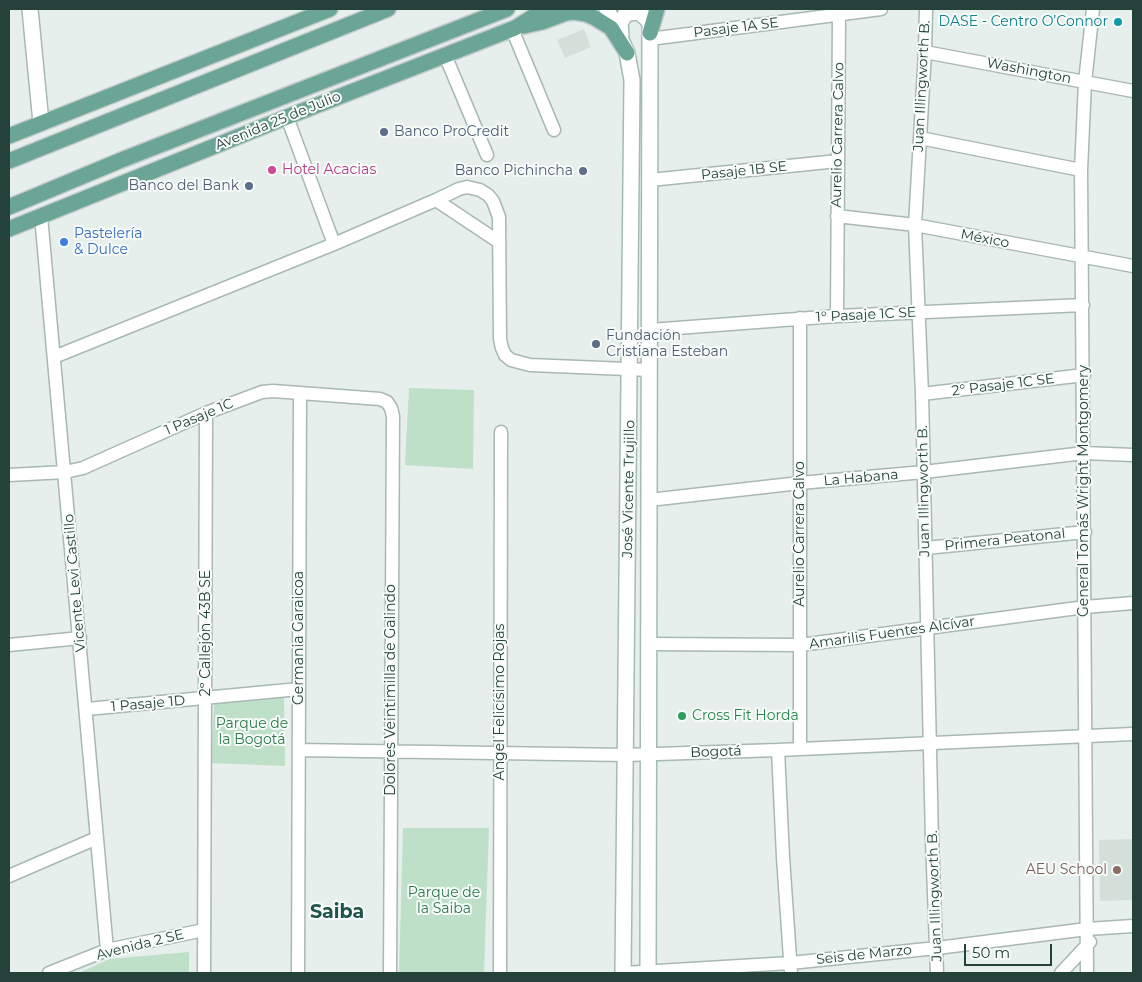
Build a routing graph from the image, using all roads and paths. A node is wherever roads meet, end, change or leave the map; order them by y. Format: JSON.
{"nodes":[{"id":1,"x":30,"y":9,"type":"edge"},
{"id":2,"x":330,"y":9,"type":"edge"},
{"id":3,"x":388,"y":9,"type":"edge"},
{"id":4,"x":507,"y":9,"type":"edge"},
{"id":5,"x":544,"y":9,"type":"edge"},
{"id":6,"x":607,"y":9,"type":"edge"},
{"id":7,"x":657,"y":9,"type":"edge"},
{"id":8,"x":881,"y":9,"type":"edge"},
{"id":9,"x":926,"y":9,"type":"edge"},
{"id":10,"x":1093,"y":9,"type":"edge"},
{"id":11,"x":839,"y":15,"type":"junction"},
{"id":12,"x":650,"y":26,"type":"edge"},
{"id":13,"x":513,"y":28,"type":"junction"},
{"id":14,"x":624,"y":46,"type":"junction"},
{"id":15,"x":925,"y":52,"type":"junction"},
{"id":16,"x":445,"y":55,"type":"junction"},
{"id":17,"x":1086,"y":82,"type":"junction"},
{"id":18,"x":1133,"y":91,"type":"edge"},
{"id":19,"x":287,"y":117,"type":"junction"},
{"id":20,"x":41,"y":123,"type":"junction"},
{"id":21,"x":554,"y":130,"type":"dead end"},
{"id":22,"x":9,"y":136,"type":"edge"},
{"id":23,"x":920,"y":138,"type":"junction"},
{"id":24,"x":487,"y":155,"type":"dead end"},
{"id":25,"x":15,"y":158,"type":"edge"},
{"id":26,"x":119,"y":161,"type":"junction"},
{"id":27,"x":838,"y":161,"type":"junction"},
{"id":28,"x":1081,"y":170,"type":"junction"},
{"id":29,"x":650,"y":180,"type":"junction"},
{"id":30,"x":436,"y":200,"type":"junction"},
{"id":31,"x":9,"y":207,"type":"edge"},
{"id":32,"x":41,"y":216,"type":"junction"},
{"id":33,"x":837,"y":216,"type":"junction"},
{"id":34,"x":916,"y":226,"type":"junction"},
{"id":35,"x":9,"y":229,"type":"edge"},
{"id":36,"x":499,"y":242,"type":"junction"},
{"id":37,"x":334,"y":244,"type":"junction"},
{"id":38,"x":1083,"y":257,"type":"junction"},
{"id":39,"x":1133,"y":266,"type":"edge"},
{"id":40,"x":1083,"y":305,"type":"junction"},
{"id":41,"x":919,"y":312,"type":"junction"},
{"id":42,"x":837,"y":316,"type":"junction"},
{"id":43,"x":800,"y":318,"type":"junction"},
{"id":44,"x":650,"y":330,"type":"junction"},
{"id":45,"x":54,"y":356,"type":"junction"},
{"id":46,"x":630,"y":370,"type":"junction"},
{"id":47,"x":650,"y":370,"type":"junction"},
{"id":48,"x":1084,"y":376,"type":"junction"},
{"id":49,"x":300,"y":393,"type":"junction"},
{"id":50,"x":922,"y":394,"type":"junction"},
{"id":51,"x":391,"y":408,"type":"joint"},
{"id":52,"x":206,"y":413,"type":"junction"},
{"id":53,"x":501,"y":432,"type":"dead end"},
{"id":54,"x":1084,"y":452,"type":"junction"},
{"id":55,"x":1133,"y":455,"type":"edge"},
{"id":56,"x":65,"y":472,"type":"junction"},
{"id":57,"x":924,"y":472,"type":"junction"},
{"id":58,"x":9,"y":475,"type":"edge"},
{"id":59,"x":800,"y":483,"type":"junction"},
{"id":60,"x":649,"y":500,"type":"junction"},
{"id":61,"x":1085,"y":532,"type":"junction"},
{"id":62,"x":926,"y":548,"type":"junction"},
{"id":63,"x":1133,"y":602,"type":"edge"},
{"id":64,"x":1085,"y":607,"type":"junction"},
{"id":65,"x":927,"y":628,"type":"junction"},
{"id":66,"x":80,"y":638,"type":"junction"},
{"id":67,"x":649,"y":644,"type":"junction"},
{"id":68,"x":9,"y":645,"type":"edge"},
{"id":69,"x":800,"y":645,"type":"junction"},
{"id":70,"x":299,"y":689,"type":"junction"},
{"id":71,"x":206,"y":698,"type":"junction"},
{"id":72,"x":86,"y":709,"type":"junction"},
{"id":73,"x":1133,"y":734,"type":"edge"},
{"id":74,"x":1086,"y":735,"type":"junction"},
{"id":75,"x":931,"y":742,"type":"junction"},
{"id":76,"x":800,"y":749,"type":"junction"},
{"id":77,"x":298,"y":750,"type":"junction"},
{"id":78,"x":778,"y":750,"type":"junction"},
{"id":79,"x":391,"y":751,"type":"junction"},
{"id":80,"x":500,"y":753,"type":"junction"},
{"id":81,"x":649,"y":754,"type":"junction"},
{"id":82,"x":626,"y":755,"type":"junction"},
{"id":83,"x":97,"y":838,"type":"junction"},
{"id":84,"x":9,"y":876,"type":"edge"},
{"id":85,"x":1133,"y":926,"type":"edge"},
{"id":86,"x":1087,"y":929,"type":"junction"},
{"id":87,"x":1102,"y":929,"type":"junction"},
{"id":88,"x":204,"y":930,"type":"junction"},
{"id":89,"x":1088,"y":944,"type":"junction"},
{"id":90,"x":937,"y":948,"type":"junction"},
{"id":91,"x":107,"y":950,"type":"junction"},
{"id":92,"x":790,"y":968,"type":"edge"},
{"id":93,"x":760,"y":969,"type":"edge"},
{"id":94,"x":648,"y":972,"type":"edge"},
{"id":95,"x":49,"y":973,"type":"edge"},
{"id":96,"x":204,"y":973,"type":"edge"},
{"id":97,"x":298,"y":973,"type":"edge"},
{"id":98,"x":390,"y":973,"type":"edge"},
{"id":99,"x":500,"y":973,"type":"edge"},
{"id":100,"x":624,"y":973,"type":"edge"},
{"id":101,"x":937,"y":973,"type":"edge"},
{"id":102,"x":1061,"y":973,"type":"edge"},
{"id":103,"x":1088,"y":973,"type":"edge"}],
"edges":[{"from":1,"to":20,"type":"main road"},
{"from":2,"to":20,"type":"main road"},
{"from":3,"to":25,"type":"main road"},
{"from":4,"to":26,"type":"main road","name":"Avenida 25 de Julio"},
{"from":5,"to":13,"type":"main road","name":"Avenida 25 de Julio"},
{"from":6,"to":14,"type":"main road","name":"José Vicente Trujillo"},
{"from":7,"to":12,"type":"main road"},
{"from":8,"to":11,"type":"street","name":"Pasaje 1A SE"},
{"from":9,"to":15,"type":"street","name":"Juan Illingworth B."},
{"from":10,"to":17,"type":"street","name":"General Tomás Wright Montgomery"},
{"from":11,"to":12,"type":"street","name":"Pasaje 1A SE"},
{"from":11,"to":27,"type":"street","name":"Aurelio Carrera Calvo"},
{"from":12,"to":14,"type":"main road"},
{"from":12,"to":29,"type":"main road","name":"José Vicente Trujillo"},
{"from":13,"to":14,"type":"main road"},
{"from":13,"to":16,"type":"main road","name":"Avenida 25 de Julio"},
{"from":13,"to":21,"type":"street"},
{"from":14,"to":46,"type":"main road","name":"José Vicente Trujillo"},
{"from":15,"to":17,"type":"street","name":"Washington"},
{"from":15,"to":23,"type":"street","name":"Juan Illingworth B."},
{"from":16,"to":19,"type":"main road","name":"Avenida 25 de Julio"},
{"from":16,"to":24,"type":"street"},
{"from":17,"to":18,"type":"street","name":"Washington"},
{"from":17,"to":28,"type":"street","name":"General Tomás Wright Montgomery"},
{"from":19,"to":32,"type":"main road","name":"Avenida 25 de Julio"},
{"from":19,"to":37,"type":"street"},
{"from":20,"to":22,"type":"main road"},
{"from":20,"to":25,"type":"main road"},
{"from":23,"to":28,"type":"street"},
{"from":23,"to":34,"type":"street","name":"Juan Illingworth B."},
{"from":26,"to":31,"type":"main road","name":"Avenida 25 de Julio"},
{"from":26,"to":32,"type":"main road"},
{"from":27,"to":29,"type":"street","name":"Pasaje 1B SE"},
{"from":27,"to":33,"type":"street","name":"Aurelio Carrera Calvo"},
{"from":28,"to":38,"type":"street","name":"General Tomás Wright Montgomery"},
{"from":29,"to":44,"type":"main road","name":"José Vicente Trujillo"},
{"from":30,"to":36,"type":"street"},
{"from":30,"to":36,"type":"street"},
{"from":30,"to":37,"type":"street"},
{"from":32,"to":35,"type":"main road","name":"Avenida 25 de Julio"},
{"from":32,"to":45,"type":"street","name":"Vicente Levi Castillo"},
{"from":33,"to":34,"type":"street","name":"México"},
{"from":33,"to":42,"type":"street","name":"Aurelio Carrera Calvo"},
{"from":34,"to":38,"type":"street","name":"México"},
{"from":34,"to":41,"type":"street","name":"Juan Illingworth B."},
{"from":36,"to":46,"type":"street"},
{"from":37,"to":45,"type":"street"},
{"from":38,"to":39,"type":"street","name":"México"},
{"from":38,"to":40,"type":"street","name":"General Tomás Wright Montgomery"},
{"from":40,"to":41,"type":"street","name":"1° Pasaje 1C SE"},
{"from":40,"to":48,"type":"street","name":"General Tomás Wright Montgomery"},
{"from":41,"to":42,"type":"street","name":"1° Pasaje 1C SE"},
{"from":41,"to":50,"type":"street","name":"Juan Illingworth B."},
{"from":42,"to":43,"type":"street","name":"1° Pasaje 1C SE"},
{"from":43,"to":44,"type":"street","name":"1° Pasaje 1C SE"},
{"from":43,"to":59,"type":"street","name":"Aurelio Carrera Calvo"},
{"from":44,"to":47,"type":"main road","name":"José Vicente Trujillo"},
{"from":45,"to":56,"type":"street","name":"Vicente Levi Castillo"},
{"from":46,"to":47,"type":"street"},
{"from":46,"to":82,"type":"main road","name":"José Vicente Trujillo"},
{"from":47,"to":60,"type":"main road","name":"José Vicente Trujillo"},
{"from":48,"to":50,"type":"street","name":"2° Pasaje 1C SE"},
{"from":48,"to":54,"type":"street","name":"General Tomás Wright Montgomery"},
{"from":49,"to":51,"type":"street","name":"1 Pasaje 1C"},
{"from":49,"to":52,"type":"street","name":"1 Pasaje 1C"},
{"from":49,"to":70,"type":"street","name":"Germania Garaicoa"},
{"from":50,"to":57,"type":"street","name":"Juan Illingworth B."},
{"from":51,"to":79,"type":"street","name":"Dolores Veintimilla de Galindo"},
{"from":52,"to":56,"type":"street","name":"1 Pasaje 1C"},
{"from":52,"to":71,"type":"street","name":"2º Callejón 43B SE"},
{"from":53,"to":80,"type":"street","name":"Angel Felicísimo Rojas"},
{"from":54,"to":55,"type":"street","name":"La Habana"},
{"from":54,"to":57,"type":"street","name":"La Habana"},
{"from":54,"to":61,"type":"street","name":"General Tomás Wright Montgomery"},
{"from":56,"to":58,"type":"street","name":"1 Pasaje 1C"},
{"from":56,"to":66,"type":"street","name":"Vicente Levi Castillo"},
{"from":57,"to":59,"type":"street","name":"La Habana"},
{"from":57,"to":62,"type":"street","name":"Juan Illingworth B."},
{"from":59,"to":60,"type":"street","name":"La Habana"},
{"from":59,"to":69,"type":"street","name":"Aurelio Carrera Calvo"},
{"from":60,"to":67,"type":"main road","name":"José Vicente Trujillo"},
{"from":61,"to":62,"type":"street","name":"Primera Peatonal"},
{"from":61,"to":64,"type":"street","name":"General Tomás Wright Montgomery"},
{"from":62,"to":65,"type":"street","name":"Juan Illingworth B."},
{"from":63,"to":64,"type":"street","name":"Amarilis Fuentes Alcívar"},
{"from":64,"to":65,"type":"street","name":"Amarilis Fuentes Alcívar"},
{"from":64,"to":74,"type":"street","name":"General Tomás Wright Montgomery"},
{"from":65,"to":69,"type":"street","name":"Amarilis Fuentes Alcívar"},
{"from":65,"to":75,"type":"street","name":"Juan Illingworth B."},
{"from":66,"to":68,"type":"street"},
{"from":66,"to":72,"type":"street","name":"Vicente Levi Castillo"},
{"from":67,"to":69,"type":"street","name":"Amarilis Fuentes Alcívar"},
{"from":67,"to":81,"type":"main road","name":"José Vicente Trujillo"},
{"from":69,"to":76,"type":"street","name":"Aurelio Carrera Calvo"},
{"from":70,"to":71,"type":"street","name":"1 Pasaje 1D"},
{"from":70,"to":77,"type":"street","name":"Germania Garaicoa"},
{"from":71,"to":72,"type":"street","name":"1 Pasaje 1D"},
{"from":71,"to":88,"type":"street","name":"2º Callejón 43B SE"},
{"from":72,"to":83,"type":"street","name":"Vicente Levi Castillo"},
{"from":73,"to":74,"type":"street","name":"Bogotá"},
{"from":74,"to":75,"type":"street","name":"Bogotá"},
{"from":74,"to":86,"type":"street","name":"General Tomás Wright Montgomery"},
{"from":75,"to":76,"type":"street","name":"Bogotá"},
{"from":75,"to":90,"type":"street","name":"Juan Illingworth B."},
{"from":76,"to":78,"type":"street","name":"Bogotá"},
{"from":77,"to":79,"type":"street","name":"Bogotá"},
{"from":77,"to":97,"type":"street","name":"Germania Garaicoa"},
{"from":78,"to":81,"type":"street","name":"Bogotá"},
{"from":78,"to":92,"type":"street"},
{"from":79,"to":80,"type":"street","name":"Bogotá"},
{"from":79,"to":98,"type":"street","name":"Dolores Veintimilla de Galindo"},
{"from":80,"to":82,"type":"street","name":"Bogotá"},
{"from":80,"to":99,"type":"street","name":"Angel Felicísimo Rojas"},
{"from":81,"to":82,"type":"street","name":"Bogotá"},
{"from":81,"to":94,"type":"main road","name":"José Vicente Trujillo"},
{"from":82,"to":100,"type":"main road","name":"José Vicente Trujillo"},
{"from":83,"to":84,"type":"street"},
{"from":83,"to":91,"type":"street","name":"Vicente Levi Castillo"},
{"from":85,"to":87,"type":"street","name":"Seis de Marzo"},
{"from":86,"to":87,"type":"street","name":"Seis de Marzo"},
{"from":86,"to":89,"type":"street","name":"General Tomás Wright Montgomery"},
{"from":86,"to":90,"type":"street","name":"Seis de Marzo"},
{"from":87,"to":89,"type":"street"},
{"from":88,"to":91,"type":"street","name":"Avenida 2 SE"},
{"from":88,"to":96,"type":"street","name":"2º Callejón 43B SE"},
{"from":89,"to":102,"type":"street"},
{"from":89,"to":103,"type":"street","name":"General Tomás Wright Montgomery"},
{"from":90,"to":92,"type":"street","name":"Seis de Marzo"},
{"from":90,"to":101,"type":"street","name":"Juan Illingworth B."},
{"from":91,"to":95,"type":"street","name":"Avenida 2 SE"},
{"from":92,"to":93,"type":"street","name":"Seis de Marzo"},
{"from":93,"to":94,"type":"street","name":"Seis de Marzo"},
{"from":94,"to":100,"type":"street","name":"Seis de Marzo"}]}
